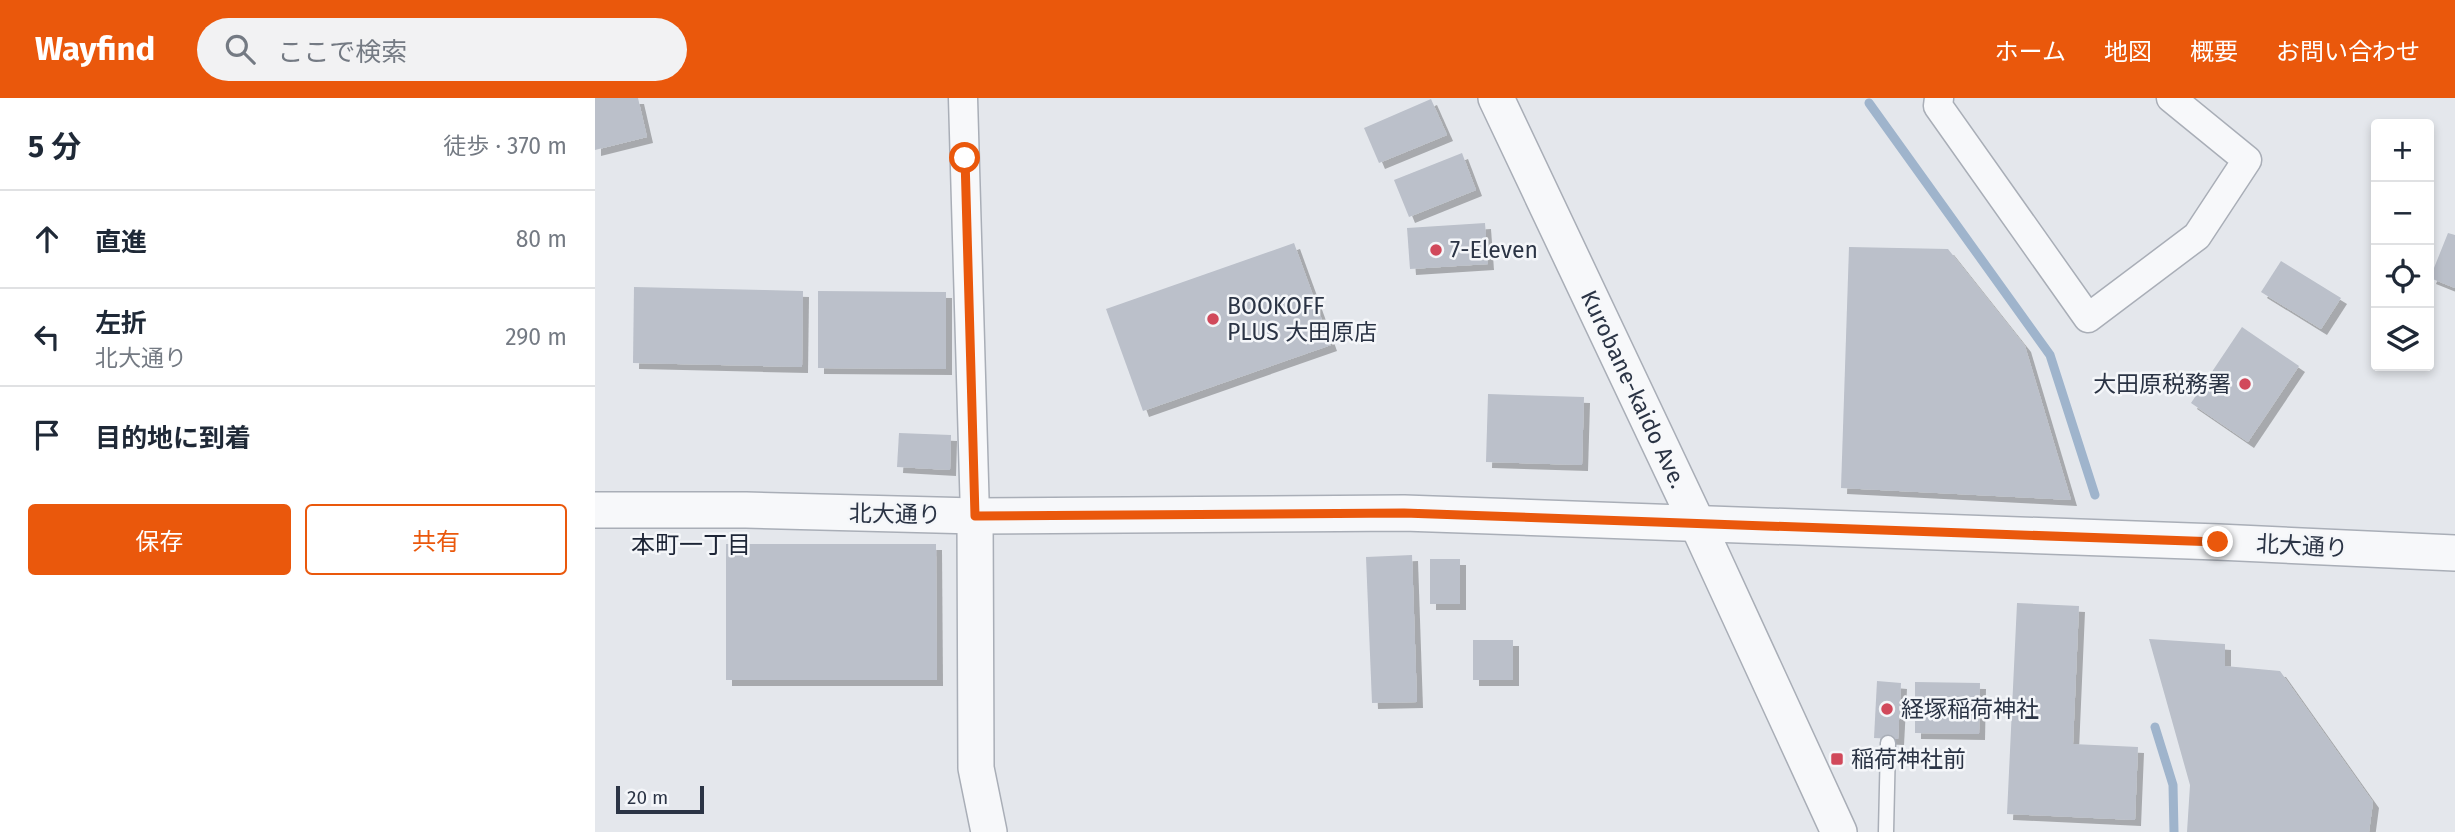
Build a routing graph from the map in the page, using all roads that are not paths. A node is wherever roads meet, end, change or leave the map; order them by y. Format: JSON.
{"nodes":[{"id":1,"x":964,"y":98,"type":"edge"},
{"id":2,"x":1496,"y":98,"type":"edge"},
{"id":3,"x":1939,"y":98,"type":"edge"},
{"id":4,"x":2171,"y":98,"type":"edge"},
{"id":5,"x":595,"y":510,"type":"edge"},
{"id":6,"x":975,"y":516,"type":"junction"},
{"id":7,"x":1697,"y":523,"type":"junction"},
{"id":8,"x":2455,"y":553,"type":"edge"},
{"id":9,"x":1888,"y":743,"type":"dead end"},
{"id":10,"x":989,"y":832,"type":"edge"},
{"id":11,"x":1839,"y":832,"type":"edge"},
{"id":12,"x":1887,"y":832,"type":"edge"}],
"edges":[{"from":1,"to":6,"type":"street"},
{"from":2,"to":7,"type":"street","name":"Kurobane-kaido Ave."},
{"from":3,"to":4,"type":"street"},
{"from":5,"to":6,"type":"street","name":"北大通り"},
{"from":6,"to":7,"type":"street","name":"北大通り"},
{"from":6,"to":10,"type":"street"},
{"from":7,"to":8,"type":"street","name":"北大通り"},
{"from":7,"to":11,"type":"street","name":"Kurobane-kaido Ave."},
{"from":9,"to":12,"type":"lane"}]}
